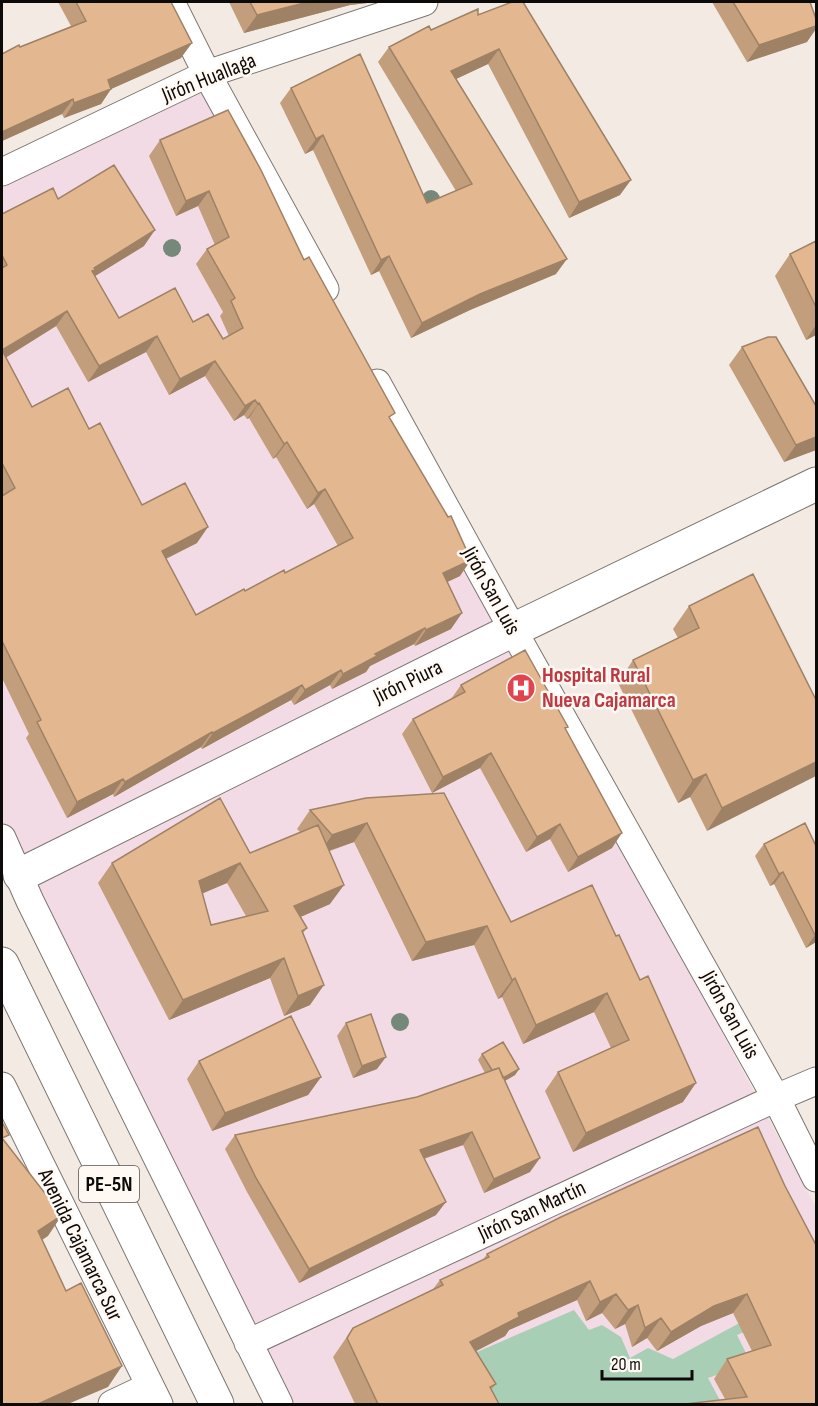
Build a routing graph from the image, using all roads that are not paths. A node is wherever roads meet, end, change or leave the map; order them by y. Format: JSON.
{"nodes":[{"id":1,"x":171,"y":2,"type":"edge"},
{"id":2,"x":424,"y":2,"type":"edge"},
{"id":3,"x":207,"y":74,"type":"junction"},
{"id":4,"x":2,"y":172,"type":"edge"},
{"id":5,"x":340,"y":316,"type":"edge"},
{"id":6,"x":363,"y":358,"type":"edge"},
{"id":7,"x":816,"y":484,"type":"edge"},
{"id":8,"x":513,"y":630,"type":"junction"},
{"id":9,"x":2,"y":838,"type":"edge"},
{"id":10,"x":11,"y":880,"type":"edge"},
{"id":11,"x":2,"y":964,"type":"edge"},
{"id":12,"x":816,"y":1081,"type":"edge"},
{"id":13,"x":2,"y":1086,"type":"edge"},
{"id":14,"x":776,"y":1098,"type":"junction"},
{"id":15,"x":816,"y":1178,"type":"edge"},
{"id":16,"x":248,"y":1344,"type":"junction"},
{"id":17,"x":155,"y":1395,"type":"edge"},
{"id":18,"x":112,"y":1404,"type":"edge"},
{"id":19,"x":217,"y":1404,"type":"edge"},
{"id":20,"x":279,"y":1404,"type":"edge"}],
"edges":[{"from":1,"to":3,"type":"street"},
{"from":2,"to":3,"type":"street","name":"Jirón Huallaga"},
{"from":3,"to":4,"type":"street","name":"Jirón Huallaga"},
{"from":3,"to":5,"type":"street"},
{"from":6,"to":8,"type":"street","name":"Jirón San Luis"},
{"from":7,"to":8,"type":"main road","name":"Jirón Piura"},
{"from":8,"to":10,"type":"main road","name":"Jirón Piura"},
{"from":8,"to":14,"type":"street","name":"Jirón San Luis"},
{"from":9,"to":10,"type":"street"},
{"from":10,"to":16,"type":"street"},
{"from":11,"to":19,"type":"main road","number":"PE-5N"},
{"from":12,"to":14,"type":"street","name":"Jirón San Martín"},
{"from":13,"to":17,"type":"street","name":"Avenida Cajamarca Sur"},
{"from":14,"to":15,"type":"street","name":"Jirón San Luis"},
{"from":14,"to":16,"type":"street","name":"Jirón San Martín"},
{"from":16,"to":20,"type":"street"},
{"from":17,"to":18,"type":"street"}]}
